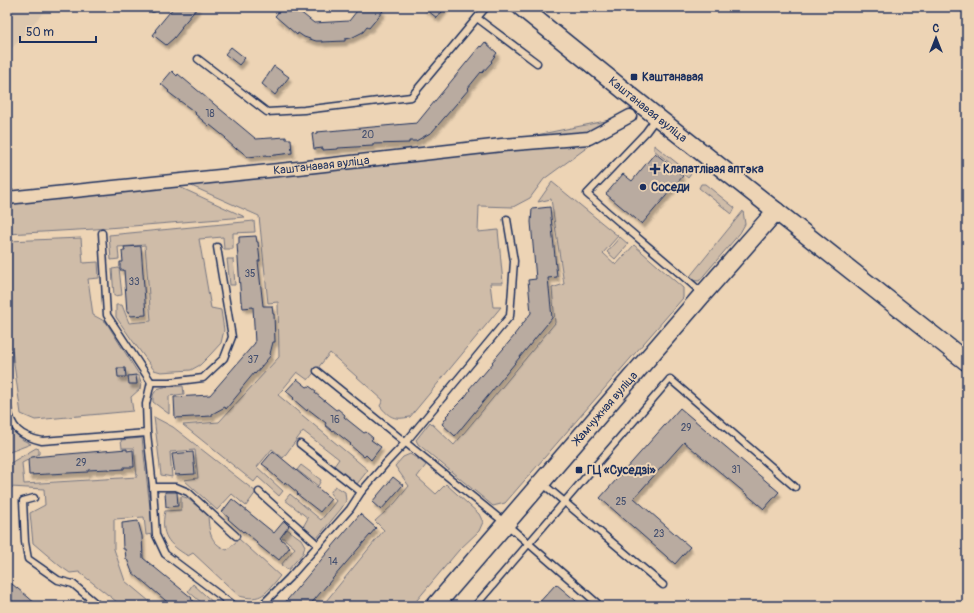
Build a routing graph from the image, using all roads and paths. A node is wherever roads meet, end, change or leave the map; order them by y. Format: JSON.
{"nodes":[{"id":1,"x":486,"y":7,"type":"edge"},
{"id":2,"x":521,"y":7,"type":"edge"},
{"id":3,"x":477,"y":18,"type":"junction"},
{"id":4,"x":198,"y":59,"type":"dead end"},
{"id":5,"x":537,"y":63,"type":"dead end"},
{"id":6,"x":630,"y":116,"type":"dead end"},
{"id":7,"x":657,"y":117,"type":"junction"},
{"id":8,"x":7,"y":198,"type":"edge"},
{"id":9,"x":776,"y":211,"type":"junction"},
{"id":10,"x":507,"y":219,"type":"dead end"},
{"id":11,"x":102,"y":233,"type":"dead end"},
{"id":12,"x":218,"y":247,"type":"dead end"},
{"id":13,"x":703,"y":294,"type":"junction"},
{"id":14,"x":967,"y":362,"type":"edge"},
{"id":15,"x":317,"y":372,"type":"dead end"},
{"id":16,"x":151,"y":382,"type":"junction"},
{"id":17,"x":7,"y":405,"type":"edge"},
{"id":18,"x":147,"y":433,"type":"junction"},
{"id":19,"x":405,"y":443,"type":"junction"},
{"id":20,"x":300,"y":444,"type":"dead end"},
{"id":21,"x":540,"y":482,"type":"junction"},
{"id":22,"x":795,"y":487,"type":"dead end"},
{"id":23,"x":153,"y":488,"type":"junction"},
{"id":24,"x":259,"y":492,"type":"dead end"},
{"id":25,"x":361,"y":492,"type":"junction"},
{"id":26,"x":34,"y":498,"type":"dead end"},
{"id":27,"x":564,"y":502,"type":"junction"},
{"id":28,"x":505,"y":523,"type":"junction"},
{"id":29,"x":236,"y":536,"type":"dead end"},
{"id":30,"x":528,"y":543,"type":"junction"},
{"id":31,"x":318,"y":545,"type":"junction"},
{"id":32,"x":663,"y":585,"type":"dead end"},
{"id":33,"x":597,"y":603,"type":"dead end"},
{"id":34,"x":99,"y":606,"type":"edge"},
{"id":35,"x":234,"y":606,"type":"edge"},
{"id":36,"x":257,"y":606,"type":"edge"},
{"id":37,"x":435,"y":606,"type":"edge"},
{"id":38,"x":475,"y":606,"type":"edge"}],
"edges":[{"from":1,"to":3,"type":"lane"},
{"from":2,"to":7,"type":"main road","name":"Каштанавая вуліца"},
{"from":3,"to":4,"type":"lane"},
{"from":3,"to":5,"type":"lane"},
{"from":6,"to":8,"type":"street","name":"Каштанавая вуліца"},
{"from":7,"to":9,"type":"main road","name":"Каштанавая вуліца"},
{"from":7,"to":13,"type":"lane"},
{"from":9,"to":13,"type":"main road","name":"Жамчужная вуліца"},
{"from":9,"to":14,"type":"main road","name":"Каштанавая вуліца"},
{"from":10,"to":19,"type":"lane"},
{"from":11,"to":16,"type":"lane"},
{"from":12,"to":16,"type":"lane"},
{"from":13,"to":21,"type":"main road","name":"Жамчужная вуліца"},
{"from":15,"to":19,"type":"lane"},
{"from":16,"to":18,"type":"lane"},
{"from":17,"to":18,"type":"lane"},
{"from":18,"to":23,"type":"lane"},
{"from":19,"to":25,"type":"lane"},
{"from":19,"to":28,"type":"lane"},
{"from":20,"to":25,"type":"lane"},
{"from":21,"to":27,"type":"lane"},
{"from":21,"to":28,"type":"main road","name":"Жамчужная вуліца"},
{"from":22,"to":27,"type":"lane"},
{"from":23,"to":29,"type":"lane"},
{"from":23,"to":35,"type":"lane"},
{"from":24,"to":31,"type":"lane"},
{"from":25,"to":31,"type":"lane"},
{"from":26,"to":34,"type":"lane"},
{"from":27,"to":30,"type":"lane"},
{"from":27,"to":32,"type":"lane"},
{"from":28,"to":30,"type":"lane"},
{"from":28,"to":37,"type":"main road","name":"Жамчужная вуліца"},
{"from":30,"to":33,"type":"lane"},
{"from":30,"to":38,"type":"lane"},
{"from":31,"to":36,"type":"lane"}]}
